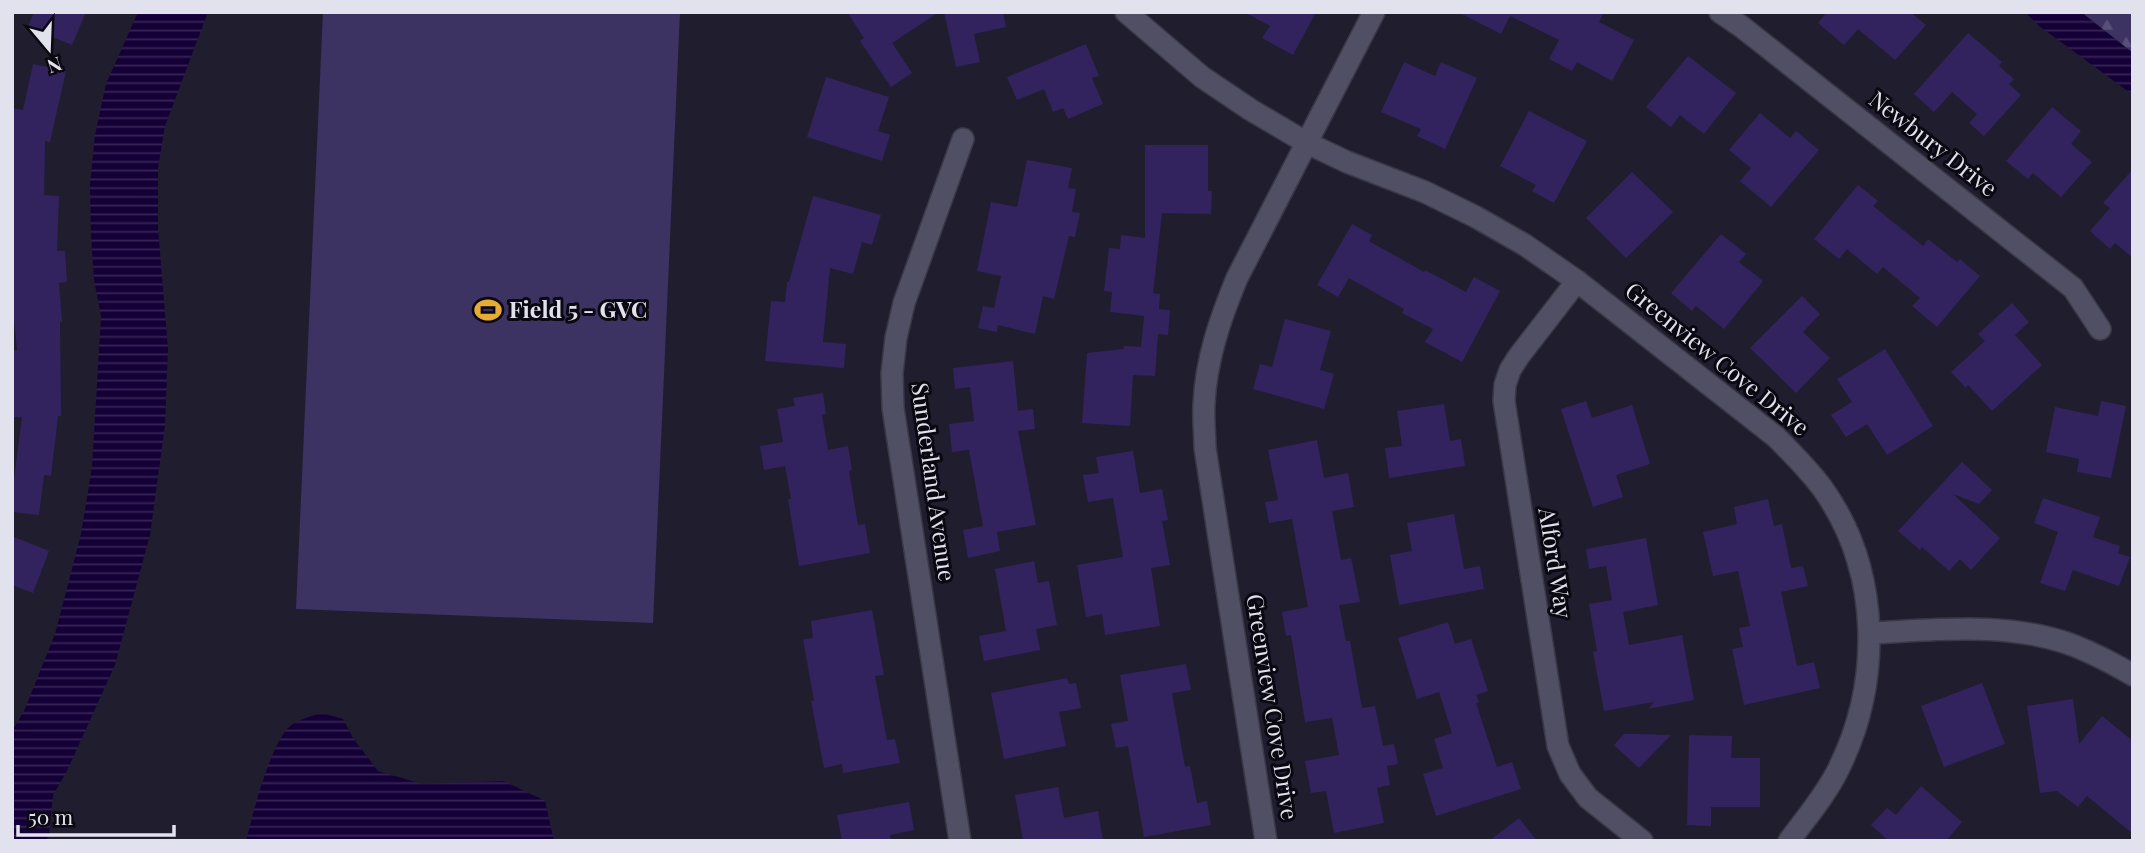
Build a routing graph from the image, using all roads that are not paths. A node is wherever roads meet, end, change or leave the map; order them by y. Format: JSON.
{"nodes":[{"id":1,"x":1374,"y":12,"type":"edge"},
{"id":2,"x":1720,"y":12,"type":"edge"},
{"id":3,"x":1129,"y":14,"type":"edge"},
{"id":4,"x":963,"y":139,"type":"dead end"},
{"id":5,"x":1307,"y":143,"type":"junction"},
{"id":6,"x":1577,"y":281,"type":"junction"},
{"id":7,"x":2100,"y":329,"type":"dead end"},
{"id":8,"x":1870,"y":633,"type":"junction"},
{"id":9,"x":2133,"y":675,"type":"edge"},
{"id":10,"x":960,"y":841,"type":"edge"},
{"id":11,"x":1266,"y":841,"type":"edge"},
{"id":12,"x":1642,"y":841,"type":"edge"},
{"id":13,"x":1789,"y":841,"type":"edge"}],
"edges":[{"from":1,"to":5,"type":"street"},
{"from":2,"to":7,"type":"street","name":"Newbury Drive"},
{"from":3,"to":5,"type":"street","name":"Greenview Cove Drive"},
{"from":4,"to":10,"type":"street","name":"Sunderland Avenue"},
{"from":5,"to":6,"type":"street","name":"Greenview Cove Drive"},
{"from":5,"to":11,"type":"street","name":"Greenview Cove Drive"},
{"from":6,"to":8,"type":"street","name":"Greenview Cove Drive"},
{"from":6,"to":12,"type":"street","name":"Alford Way"},
{"from":8,"to":9,"type":"street"},
{"from":8,"to":13,"type":"street","name":"Greenview Cove Drive"}]}
